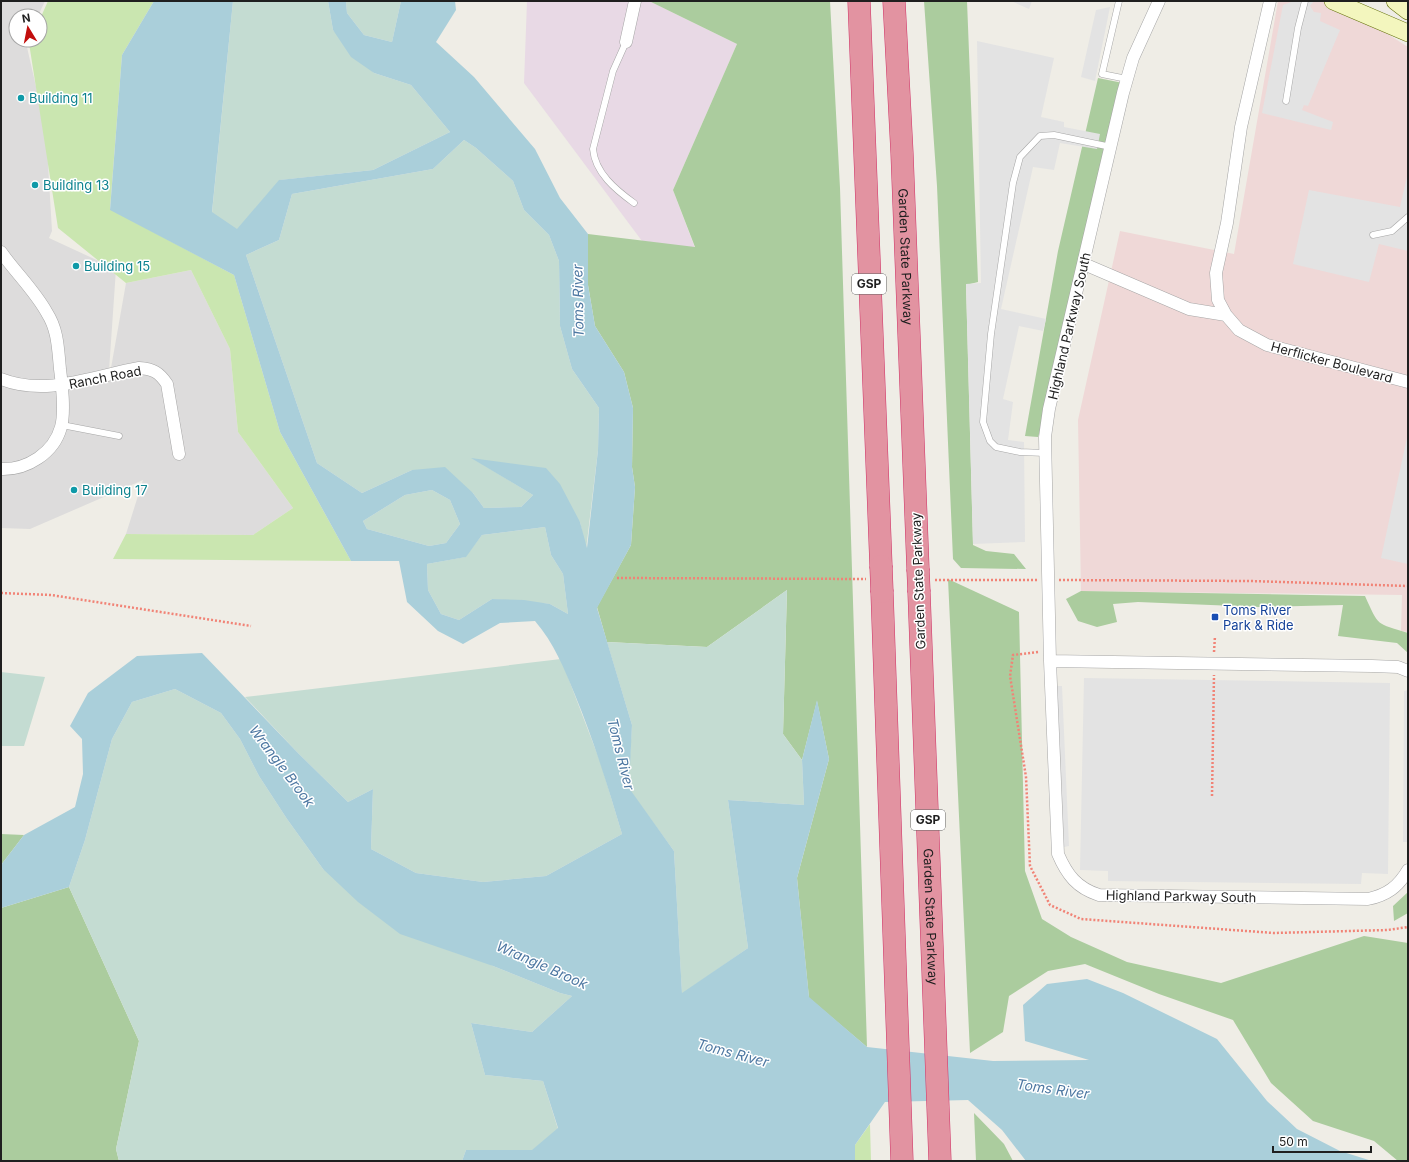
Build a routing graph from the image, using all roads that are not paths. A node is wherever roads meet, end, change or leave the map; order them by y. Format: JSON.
{"nodes":[{"id":1,"x":635,"y":1,"type":"edge"},
{"id":2,"x":859,"y":1,"type":"edge"},
{"id":3,"x":894,"y":1,"type":"edge"},
{"id":4,"x":908,"y":1,"type":"edge"},
{"id":5,"x":1119,"y":1,"type":"edge"},
{"id":6,"x":1159,"y":1,"type":"edge"},
{"id":7,"x":1270,"y":1,"type":"edge"},
{"id":8,"x":1305,"y":1,"type":"edge"},
{"id":9,"x":1333,"y":1,"type":"edge"},
{"id":10,"x":1395,"y":1,"type":"edge"},
{"id":11,"x":1408,"y":11,"type":"edge"},
{"id":12,"x":1408,"y":33,"type":"edge"},
{"id":13,"x":626,"y":42,"type":"joint"},
{"id":14,"x":1127,"y":79,"type":"junction"},
{"id":15,"x":1286,"y":101,"type":"dead end"},
{"id":16,"x":1111,"y":147,"type":"junction"},
{"id":17,"x":902,"y":153,"type":"junction"},
{"id":18,"x":634,"y":203,"type":"dead end"},
{"id":19,"x":1408,"y":216,"type":"edge"},
{"id":20,"x":1373,"y":235,"type":"dead end"},
{"id":21,"x":1,"y":252,"type":"edge"},
{"id":22,"x":1084,"y":264,"type":"junction"},
{"id":23,"x":1226,"y":315,"type":"junction"},
{"id":24,"x":1,"y":379,"type":"edge"},
{"id":25,"x":1408,"y":382,"type":"edge"},
{"id":26,"x":62,"y":385,"type":"junction"},
{"id":27,"x":62,"y":425,"type":"junction"},
{"id":28,"x":119,"y":436,"type":"dead end"},
{"id":29,"x":1045,"y":453,"type":"junction"},
{"id":30,"x":179,"y":454,"type":"dead end"},
{"id":31,"x":1,"y":469,"type":"edge"},
{"id":32,"x":1050,"y":656,"type":"junction"},
{"id":33,"x":1408,"y":671,"type":"edge"},
{"id":34,"x":1408,"y":870,"type":"edge"},
{"id":35,"x":902,"y":1161,"type":"edge"},
{"id":36,"x":940,"y":1161,"type":"edge"}],
"edges":[{"from":1,"to":13,"type":"street"},
{"from":2,"to":35,"type":"highway","number":"GSP"},
{"from":3,"to":17,"type":"highway","name":"Garden State Parkway","number":"GSP"},
{"from":4,"to":17,"type":"highway"},
{"from":5,"to":14,"type":"lane"},
{"from":6,"to":14,"type":"street","name":"Highland Parkway South"},
{"from":7,"to":23,"type":"street","name":"Herflicker Boulevard"},
{"from":8,"to":15,"type":"lane"},
{"from":9,"to":12,"type":"main road"},
{"from":10,"to":11,"type":"main road"},
{"from":13,"to":18,"type":"lane"},
{"from":14,"to":16,"type":"street","name":"Highland Parkway South"},
{"from":16,"to":22,"type":"street","name":"Highland Parkway South"},
{"from":16,"to":29,"type":"lane"},
{"from":17,"to":36,"type":"highway","name":"Garden State Parkway","number":"GSP"},
{"from":19,"to":20,"type":"lane"},
{"from":21,"to":26,"type":"street"},
{"from":22,"to":23,"type":"street"},
{"from":22,"to":29,"type":"street","name":"Highland Parkway South"},
{"from":23,"to":25,"type":"street","name":"Herflicker Boulevard"},
{"from":24,"to":26,"type":"street","name":"Ranch Road"},
{"from":26,"to":27,"type":"street"},
{"from":26,"to":30,"type":"street","name":"Ranch Road"},
{"from":27,"to":28,"type":"lane"},
{"from":27,"to":31,"type":"street"},
{"from":29,"to":32,"type":"street","name":"Highland Parkway South"},
{"from":32,"to":33,"type":"street"},
{"from":32,"to":34,"type":"street","name":"Highland Parkway South"}]}
